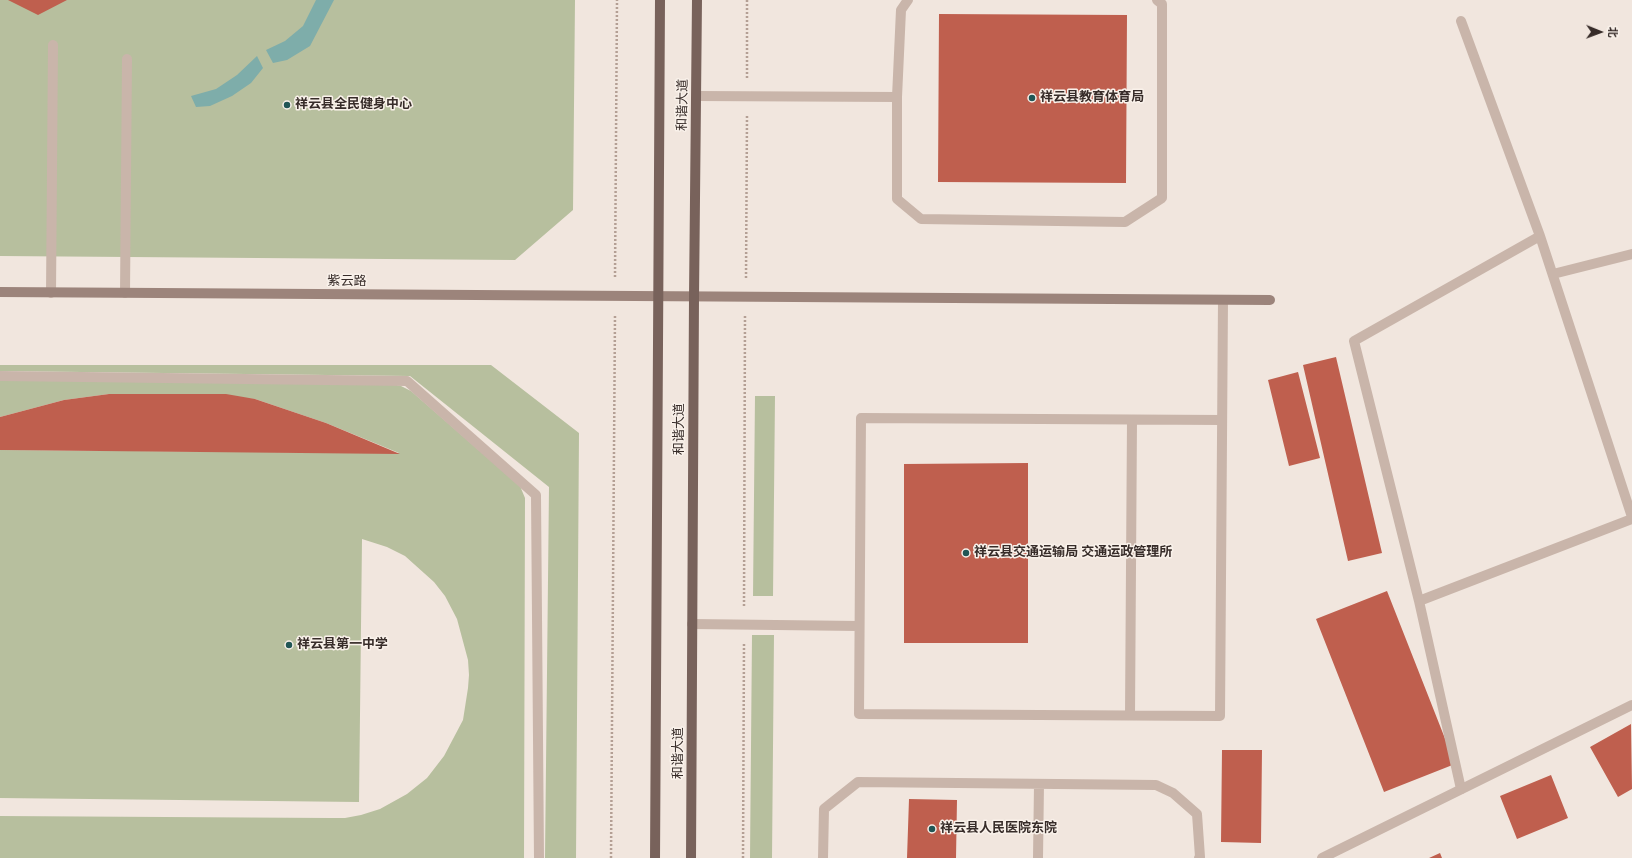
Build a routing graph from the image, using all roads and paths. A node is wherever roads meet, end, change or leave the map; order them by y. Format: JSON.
{"nodes":[{"id":1,"x":617,"y":0,"type":"edge"},
{"id":2,"x":660,"y":0,"type":"edge"},
{"id":3,"x":697,"y":0,"type":"edge"},
{"id":4,"x":747,"y":0,"type":"edge"},
{"id":5,"x":908,"y":0,"type":"edge"},
{"id":6,"x":1157,"y":0,"type":"edge"},
{"id":7,"x":1460,"y":21,"type":"dead end"},
{"id":8,"x":53,"y":45,"type":"dead end"},
{"id":9,"x":127,"y":60,"type":"dead end"},
{"id":10,"x":697,"y":96,"type":"junction"},
{"id":11,"x":747,"y":96,"type":"junction"},
{"id":12,"x":897,"y":97,"type":"junction"},
{"id":13,"x":1540,"y":236,"type":"junction"},
{"id":14,"x":1632,"y":254,"type":"edge"},
{"id":15,"x":1553,"y":274,"type":"junction"},
{"id":16,"x":0,"y":292,"type":"edge"},
{"id":17,"x":51,"y":293,"type":"junction"},
{"id":18,"x":125,"y":293,"type":"junction"},
{"id":19,"x":615,"y":296,"type":"junction"},
{"id":20,"x":658,"y":297,"type":"junction"},
{"id":21,"x":694,"y":297,"type":"junction"},
{"id":22,"x":746,"y":297,"type":"junction"},
{"id":23,"x":1223,"y":300,"type":"junction"},
{"id":24,"x":1270,"y":300,"type":"dead end"},
{"id":25,"x":0,"y":376,"type":"edge"},
{"id":26,"x":1132,"y":420,"type":"junction"},
{"id":27,"x":1222,"y":420,"type":"junction"},
{"id":28,"x":1632,"y":518,"type":"edge"},
{"id":29,"x":1419,"y":601,"type":"junction"},
{"id":30,"x":692,"y":624,"type":"junction"},
{"id":31,"x":744,"y":625,"type":"junction"},
{"id":32,"x":859,"y":626,"type":"junction"},
{"id":33,"x":1632,"y":705,"type":"edge"},
{"id":34,"x":1130,"y":715,"type":"junction"},
{"id":35,"x":1039,"y":784,"type":"junction"},
{"id":36,"x":1462,"y":789,"type":"junction"},
{"id":37,"x":539,"y":858,"type":"edge"},
{"id":38,"x":611,"y":858,"type":"edge"},
{"id":39,"x":655,"y":858,"type":"edge"},
{"id":40,"x":691,"y":858,"type":"edge"},
{"id":41,"x":743,"y":858,"type":"edge"},
{"id":42,"x":823,"y":858,"type":"edge"},
{"id":43,"x":1038,"y":858,"type":"edge"},
{"id":44,"x":1199,"y":858,"type":"edge"},
{"id":45,"x":1322,"y":858,"type":"edge"}],
"edges":[{"from":1,"to":19,"type":"path"},
{"from":2,"to":20,"type":"main road","name":"和谐大道"},
{"from":3,"to":10,"type":"main road","name":"和谐大道"},
{"from":4,"to":11,"type":"path"},
{"from":5,"to":12,"type":"street"},
{"from":6,"to":12,"type":"street"},
{"from":7,"to":13,"type":"street"},
{"from":8,"to":17,"type":"street"},
{"from":9,"to":18,"type":"street"},
{"from":10,"to":11,"type":"street"},
{"from":10,"to":21,"type":"main road","name":"和谐大道"},
{"from":11,"to":12,"type":"street"},
{"from":11,"to":22,"type":"path"},
{"from":13,"to":15,"type":"street"},
{"from":13,"to":29,"type":"street"},
{"from":14,"to":15,"type":"street"},
{"from":15,"to":28,"type":"street"},
{"from":16,"to":17,"type":"street","name":"紫云路"},
{"from":17,"to":18,"type":"street","name":"紫云路"},
{"from":18,"to":19,"type":"street","name":"紫云路"},
{"from":19,"to":20,"type":"street","name":"紫云路"},
{"from":19,"to":38,"type":"path"},
{"from":20,"to":21,"type":"street","name":"紫云路"},
{"from":20,"to":39,"type":"main road","name":"和谐大道"},
{"from":21,"to":22,"type":"street","name":"紫云路"},
{"from":21,"to":30,"type":"main road","name":"和谐大道"},
{"from":22,"to":23,"type":"street","name":"紫云路"},
{"from":22,"to":31,"type":"path"},
{"from":23,"to":24,"type":"street","name":"紫云路"},
{"from":23,"to":27,"type":"street"},
{"from":25,"to":37,"type":"street"},
{"from":26,"to":27,"type":"street"},
{"from":26,"to":32,"type":"street"},
{"from":26,"to":34,"type":"street"},
{"from":27,"to":34,"type":"street"},
{"from":28,"to":29,"type":"street"},
{"from":29,"to":36,"type":"street"},
{"from":30,"to":31,"type":"street"},
{"from":30,"to":40,"type":"main road","name":"和谐大道"},
{"from":31,"to":32,"type":"street"},
{"from":31,"to":41,"type":"path"},
{"from":32,"to":34,"type":"street"},
{"from":33,"to":36,"type":"street"},
{"from":35,"to":42,"type":"street"},
{"from":35,"to":43,"type":"street"},
{"from":35,"to":44,"type":"street"},
{"from":36,"to":45,"type":"street"}]}
